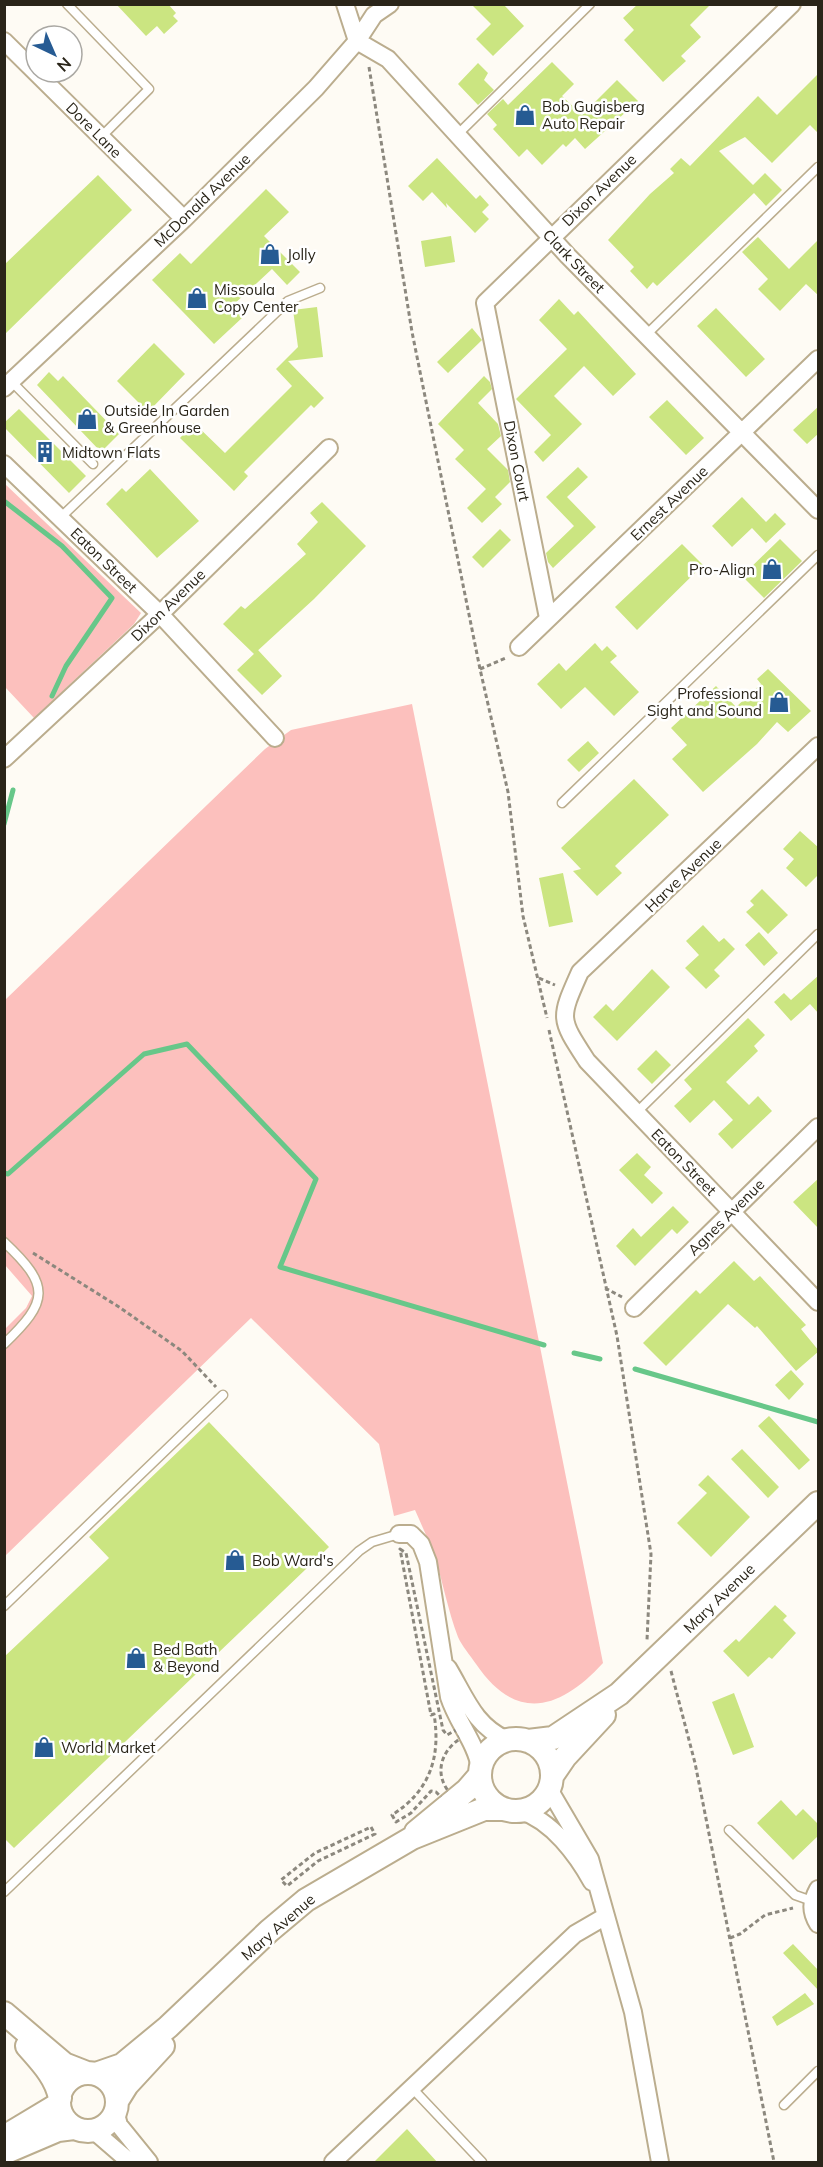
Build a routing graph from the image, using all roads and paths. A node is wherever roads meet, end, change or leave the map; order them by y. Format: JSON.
{"nodes":[{"id":1,"x":67,"y":4,"type":"edge"},
{"id":2,"x":345,"y":4,"type":"edge"},
{"id":3,"x":390,"y":4,"type":"edge"},
{"id":4,"x":590,"y":4,"type":"edge"},
{"id":5,"x":792,"y":4,"type":"edge"},
{"id":6,"x":4,"y":41,"type":"edge"},
{"id":7,"x":357,"y":41,"type":"junction"},
{"id":8,"x":369,"y":62,"type":"dead end"},
{"id":9,"x":456,"y":136,"type":"junction"},
{"id":10,"x":101,"y":137,"type":"junction"},
{"id":11,"x":819,"y":167,"type":"edge"},
{"id":12,"x":184,"y":219,"type":"junction"},
{"id":13,"x":551,"y":237,"type":"junction"},
{"id":14,"x":320,"y":288,"type":"dead end"},
{"id":15,"x":485,"y":303,"type":"joint"},
{"id":16,"x":646,"y":335,"type":"junction"},
{"id":17,"x":819,"y":359,"type":"edge"},
{"id":18,"x":8,"y":385,"type":"edge"},
{"id":19,"x":743,"y":432,"type":"junction"},
{"id":20,"x":329,"y":448,"type":"dead end"},
{"id":21,"x":4,"y":464,"type":"edge"},
{"id":22,"x":93,"y":464,"type":"dead end"},
{"id":23,"x":819,"y":510,"type":"edge"},
{"id":24,"x":60,"y":518,"type":"junction"},
{"id":25,"x":819,"y":555,"type":"edge"},
{"id":26,"x":160,"y":614,"type":"junction"},
{"id":27,"x":548,"y":618,"type":"junction"},
{"id":28,"x":519,"y":647,"type":"joint"},
{"id":29,"x":480,"y":669,"type":"junction"},
{"id":30,"x":275,"y":738,"type":"dead end"},
{"id":31,"x":819,"y":746,"type":"edge"},
{"id":32,"x":4,"y":759,"type":"edge"},
{"id":33,"x":562,"y":802,"type":"dead end"},
{"id":34,"x":819,"y":934,"type":"edge"},
{"id":35,"x":539,"y":978,"type":"junction"},
{"id":36,"x":562,"y":989,"type":"dead end"},
{"id":37,"x":564,"y":1014,"type":"joint"},
{"id":38,"x":636,"y":1113,"type":"junction"},
{"id":39,"x":819,"y":1127,"type":"edge"},
{"id":40,"x":731,"y":1211,"type":"junction"},
{"id":41,"x":4,"y":1242,"type":"edge"},
{"id":42,"x":28,"y":1249,"type":"dead end"},
{"id":43,"x":605,"y":1288,"type":"junction"},
{"id":44,"x":628,"y":1302,"type":"joint"},
{"id":45,"x":819,"y":1302,"type":"edge"},
{"id":46,"x":4,"y":1344,"type":"edge"},
{"id":47,"x":223,"y":1395,"type":"joint"},
{"id":48,"x":819,"y":1503,"type":"edge"},
{"id":49,"x":399,"y":1534,"type":"joint"},
{"id":50,"x":4,"y":1606,"type":"edge"},
{"id":51,"x":650,"y":1645,"type":"dead end"},
{"id":52,"x":668,"y":1664,"type":"dead end"},
{"id":53,"x":446,"y":1665,"type":"junction"},
{"id":54,"x":619,"y":1694,"type":"junction"},
{"id":55,"x":517,"y":1741,"type":"junction"},
{"id":56,"x":480,"y":1772,"type":"junction"},
{"id":57,"x":550,"y":1782,"type":"junction"},
{"id":58,"x":512,"y":1810,"type":"junction"},
{"id":59,"x":371,"y":1827,"type":"joint"},
{"id":60,"x":729,"y":1830,"type":"dead end"},
{"id":61,"x":402,"y":1835,"type":"junction"},
{"id":62,"x":4,"y":1892,"type":"edge"},
{"id":63,"x":815,"y":1907,"type":"edge"},
{"id":64,"x":795,"y":1908,"type":"dead end"},
{"id":65,"x":606,"y":1916,"type":"junction"},
{"id":66,"x":729,"y":1938,"type":"junction"},
{"id":67,"x":194,"y":2005,"type":"junction"},
{"id":68,"x":4,"y":2013,"type":"edge"},
{"id":69,"x":4,"y":2020,"type":"edge"},
{"id":70,"x":819,"y":2071,"type":"edge"},
{"id":71,"x":91,"y":2074,"type":"junction"},
{"id":72,"x":412,"y":2088,"type":"junction"},
{"id":73,"x":59,"y":2101,"type":"junction"},
{"id":74,"x":784,"y":2105,"type":"dead end"},
{"id":75,"x":116,"y":2106,"type":"junction"},
{"id":76,"x":84,"y":2129,"type":"junction"},
{"id":77,"x":4,"y":2137,"type":"edge"},
{"id":78,"x":4,"y":2153,"type":"edge"},
{"id":79,"x":130,"y":2163,"type":"edge"},
{"id":80,"x":149,"y":2163,"type":"edge"},
{"id":81,"x":333,"y":2163,"type":"edge"},
{"id":82,"x":482,"y":2163,"type":"edge"},
{"id":83,"x":660,"y":2163,"type":"edge"},
{"id":84,"x":774,"y":2163,"type":"edge"}],
"edges":[{"from":1,"to":10,"type":"lane"},
{"from":2,"to":7,"type":"street"},
{"from":3,"to":7,"type":"street","name":"McDonald Avenue"},
{"from":4,"to":9,"type":"lane"},
{"from":5,"to":13,"type":"street","name":"Dixon Avenue"},
{"from":6,"to":10,"type":"street","name":"Dore Lane"},
{"from":7,"to":9,"type":"street","name":"Clark Street"},
{"from":7,"to":12,"type":"street","name":"McDonald Avenue"},
{"from":8,"to":29,"type":"path"},
{"from":9,"to":13,"type":"street","name":"Clark Street"},
{"from":10,"to":12,"type":"street","name":"Dore Lane"},
{"from":11,"to":16,"type":"lane"},
{"from":12,"to":18,"type":"street","name":"McDonald Avenue"},
{"from":13,"to":15,"type":"street","name":"Dixon Avenue"},
{"from":13,"to":16,"type":"street","name":"Clark Street"},
{"from":14,"to":24,"type":"lane"},
{"from":15,"to":27,"type":"street","name":"Dixon Court"},
{"from":16,"to":19,"type":"street","name":"Clark Street"},
{"from":17,"to":19,"type":"street","name":"Ernest Avenue"},
{"from":18,"to":22,"type":"lane"},
{"from":19,"to":23,"type":"street","name":"Clark Street"},
{"from":19,"to":27,"type":"street","name":"Ernest Avenue"},
{"from":20,"to":26,"type":"street","name":"Dixon Avenue"},
{"from":21,"to":24,"type":"street","name":"Eaton Street"},
{"from":24,"to":26,"type":"street","name":"Eaton Street"},
{"from":25,"to":33,"type":"lane"},
{"from":26,"to":30,"type":"street","name":"Eaton Street"},
{"from":26,"to":32,"type":"street","name":"Dixon Avenue"},
{"from":27,"to":28,"type":"street","name":"Ernest Avenue"},
{"from":28,"to":29,"type":"path"},
{"from":29,"to":35,"type":"path"},
{"from":31,"to":37,"type":"street","name":"Harve Avenue"},
{"from":34,"to":38,"type":"lane"},
{"from":35,"to":36,"type":"path"},
{"from":35,"to":43,"type":"path"},
{"from":37,"to":38,"type":"street","name":"Eaton Street"},
{"from":38,"to":40,"type":"street","name":"Eaton Street"},
{"from":39,"to":40,"type":"street","name":"Agnes Avenue"},
{"from":40,"to":44,"type":"street","name":"Agnes Avenue"},
{"from":40,"to":45,"type":"street","name":"Eaton Street"},
{"from":41,"to":46,"type":"lane"},
{"from":42,"to":47,"type":"path"},
{"from":43,"to":44,"type":"path"},
{"from":43,"to":51,"type":"path"},
{"from":47,"to":50,"type":"lane"},
{"from":48,"to":54,"type":"street","name":"Mary Avenue"},
{"from":49,"to":53,"type":"street"},
{"from":49,"to":62,"type":"lane"},
{"from":52,"to":66,"type":"path"},
{"from":53,"to":55,"type":"street"},
{"from":53,"to":56,"type":"street"},
{"from":54,"to":55,"type":"street","name":"Mary Avenue"},
{"from":54,"to":57,"type":"street","name":"Mary Avenue"},
{"from":55,"to":56,"type":"street"},
{"from":55,"to":57,"type":"street"},
{"from":56,"to":58,"type":"street"},
{"from":56,"to":61,"type":"street","name":"Mary Avenue"},
{"from":57,"to":58,"type":"street"},
{"from":57,"to":65,"type":"street"},
{"from":58,"to":61,"type":"street","name":"Mary Avenue"},
{"from":58,"to":65,"type":"street"},
{"from":59,"to":59,"type":"path"},
{"from":60,"to":63,"type":"lane"},
{"from":61,"to":61,"type":"path"},
{"from":61,"to":67,"type":"street","name":"Mary Avenue"},
{"from":64,"to":66,"type":"path"},
{"from":65,"to":72,"type":"street"},
{"from":65,"to":83,"type":"street"},
{"from":66,"to":84,"type":"path"},
{"from":67,"to":71,"type":"street","name":"Mary Avenue"},
{"from":67,"to":75,"type":"street","name":"Mary Avenue"},
{"from":68,"to":71,"type":"street"},
{"from":69,"to":73,"type":"street"},
{"from":70,"to":74,"type":"lane"},
{"from":71,"to":73,"type":"street"},
{"from":71,"to":75,"type":"street"},
{"from":72,"to":81,"type":"street"},
{"from":72,"to":82,"type":"lane"},
{"from":73,"to":76,"type":"street"},
{"from":73,"to":77,"type":"street"},
{"from":75,"to":76,"type":"street"},
{"from":75,"to":80,"type":"street"},
{"from":76,"to":78,"type":"street"},
{"from":76,"to":79,"type":"street"}]}
